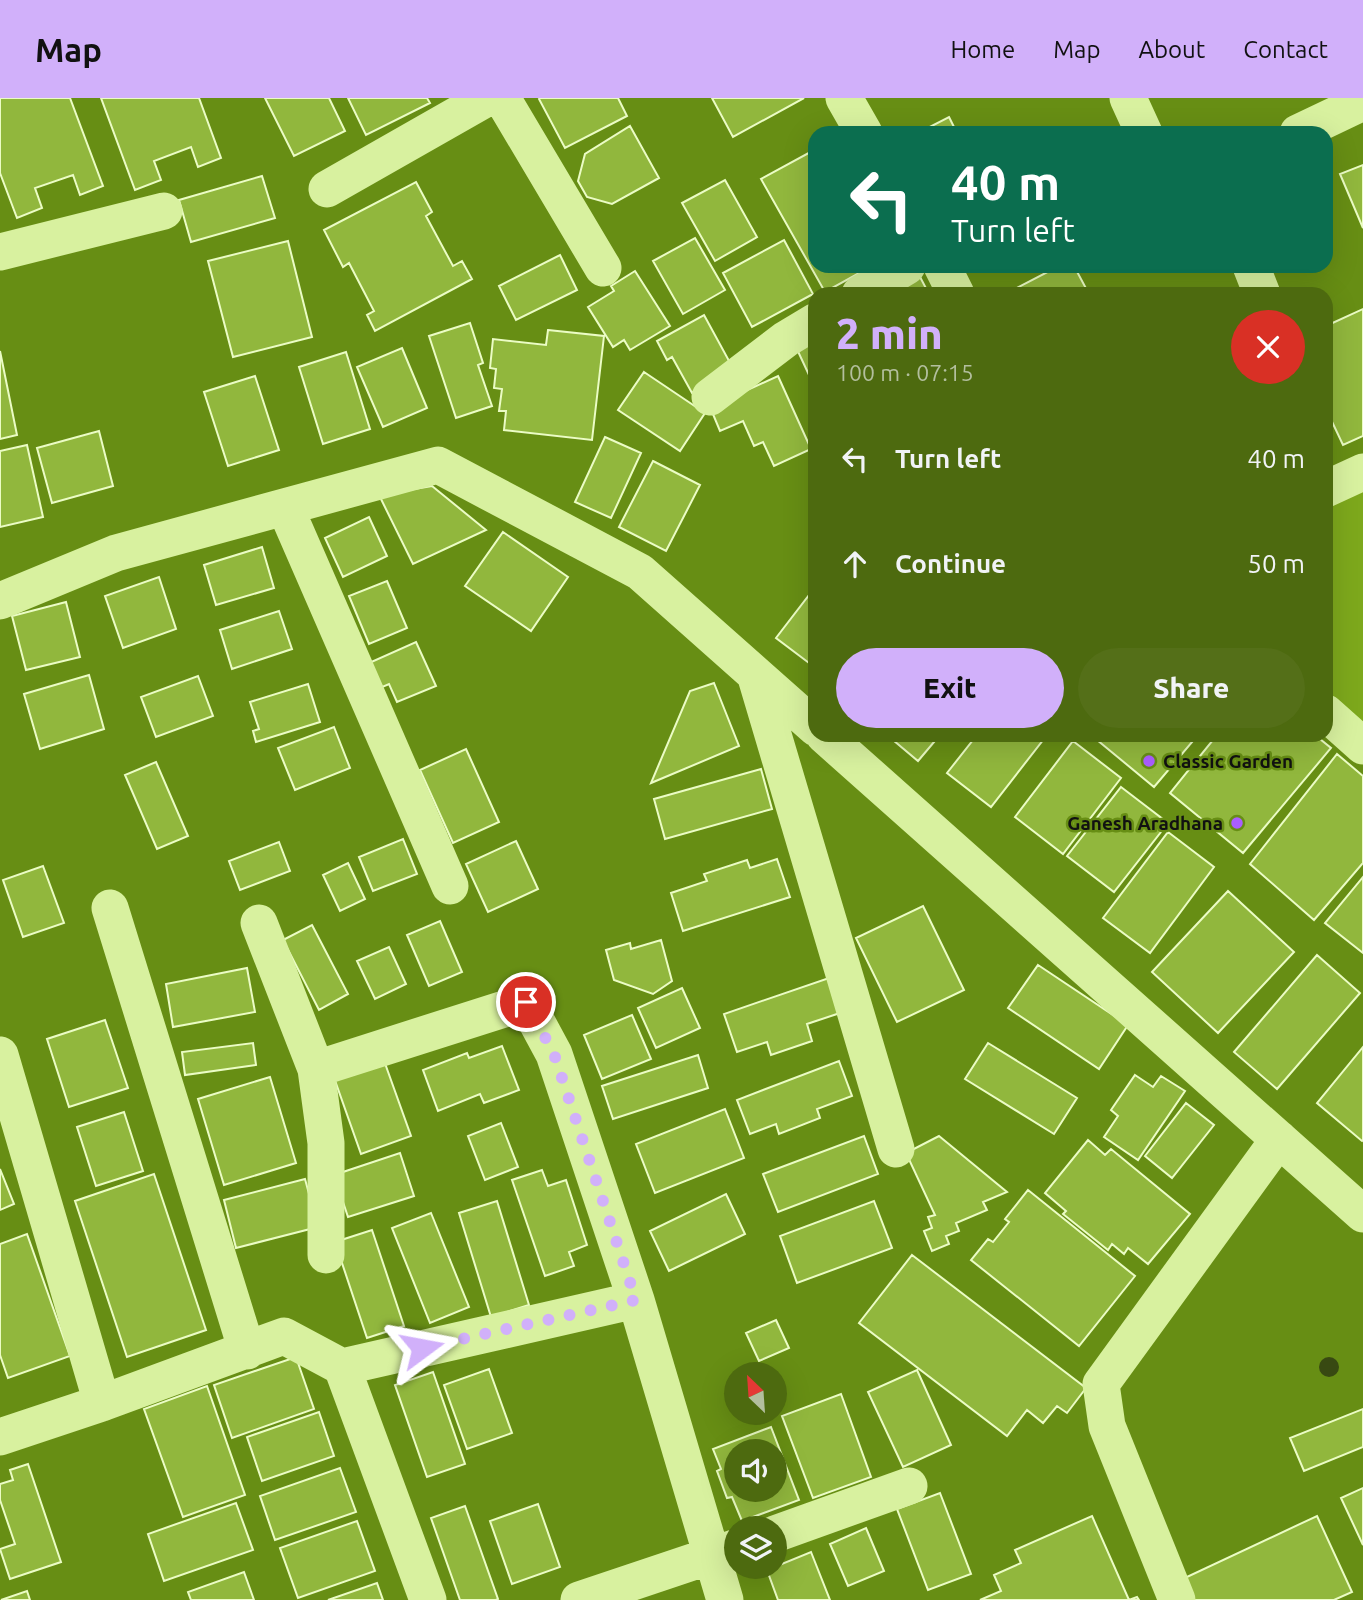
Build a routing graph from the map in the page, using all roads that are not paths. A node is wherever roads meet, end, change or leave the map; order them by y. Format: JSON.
{"nodes":[{"id":1,"x":487,"y":98,"type":"edge"},
{"id":2,"x":502,"y":98,"type":"edge"},
{"id":3,"x":844,"y":98,"type":"edge"},
{"id":4,"x":1128,"y":98,"type":"edge"},
{"id":5,"x":1363,"y":102,"type":"edge"},
{"id":6,"x":860,"y":126,"type":"edge"},
{"id":7,"x":1141,"y":126,"type":"edge"},
{"id":8,"x":1313,"y":126,"type":"edge"},
{"id":9,"x":327,"y":189,"type":"dead end"},
{"id":10,"x":164,"y":211,"type":"dead end"},
{"id":11,"x":0,"y":252,"type":"edge"},
{"id":12,"x":603,"y":268,"type":"dead end"},
{"id":13,"x":894,"y":273,"type":"edge"},
{"id":14,"x":872,"y":287,"type":"edge"},
{"id":15,"x":808,"y":326,"type":"edge"},
{"id":16,"x":710,"y":397,"type":"dead end"},
{"id":17,"x":1363,"y":472,"type":"edge"},
{"id":18,"x":1333,"y":486,"type":"edge"},
{"id":19,"x":285,"y":507,"type":"junction"},
{"id":20,"x":0,"y":601,"type":"edge"},
{"id":21,"x":754,"y":673,"type":"junction"},
{"id":22,"x":1333,"y":719,"type":"edge"},
{"id":23,"x":808,"y":721,"type":"edge"},
{"id":24,"x":832,"y":742,"type":"edge"},
{"id":25,"x":1363,"y":746,"type":"edge"},
{"id":26,"x":450,"y":886,"type":"dead end"},
{"id":27,"x":110,"y":908,"type":"dead end"},
{"id":28,"x":259,"y":923,"type":"dead end"},
{"id":29,"x":0,"y":1055,"type":"edge"},
{"id":30,"x":316,"y":1069,"type":"junction"},
{"id":31,"x":1279,"y":1139,"type":"junction"},
{"id":32,"x":896,"y":1149,"type":"dead end"},
{"id":33,"x":1363,"y":1214,"type":"edge"},
{"id":34,"x":326,"y":1255,"type":"dead end"},
{"id":35,"x":636,"y":1300,"type":"junction"},
{"id":36,"x":247,"y":1351,"type":"junction"},
{"id":37,"x":342,"y":1367,"type":"junction"},
{"id":38,"x":102,"y":1404,"type":"junction"},
{"id":39,"x":0,"y":1437,"type":"edge"},
{"id":40,"x":909,"y":1486,"type":"dead end"},
{"id":41,"x":787,"y":1530,"type":"edge"},
{"id":42,"x":724,"y":1552,"type":"edge"},
{"id":43,"x":725,"y":1579,"type":"edge"},
{"id":44,"x":428,"y":1600,"type":"edge"},
{"id":45,"x":579,"y":1600,"type":"edge"},
{"id":46,"x":725,"y":1600,"type":"edge"},
{"id":47,"x":1177,"y":1600,"type":"edge"}],
"edges":[{"from":1,"to":9,"type":"street"},
{"from":2,"to":12,"type":"street"},
{"from":3,"to":6,"type":"street"},
{"from":4,"to":7,"type":"street"},
{"from":5,"to":8,"type":"street"},
{"from":10,"to":11,"type":"street"},
{"from":13,"to":14,"type":"street"},
{"from":15,"to":16,"type":"street"},
{"from":17,"to":18,"type":"street"},
{"from":19,"to":20,"type":"street"},
{"from":19,"to":21,"type":"street"},
{"from":19,"to":26,"type":"street"},
{"from":21,"to":23,"type":"street"},
{"from":21,"to":32,"type":"street"},
{"from":22,"to":25,"type":"street"},
{"from":24,"to":31,"type":"street"},
{"from":27,"to":36,"type":"street"},
{"from":28,"to":30,"type":"street"},
{"from":29,"to":38,"type":"street"},
{"from":30,"to":34,"type":"street"},
{"from":30,"to":35,"type":"street"},
{"from":31,"to":33,"type":"street"},
{"from":31,"to":47,"type":"street"},
{"from":35,"to":37,"type":"street"},
{"from":35,"to":42,"type":"street"},
{"from":36,"to":37,"type":"street"},
{"from":36,"to":38,"type":"street"},
{"from":37,"to":44,"type":"street"},
{"from":38,"to":39,"type":"street"},
{"from":40,"to":41,"type":"street"},
{"from":42,"to":45,"type":"street"},
{"from":43,"to":46,"type":"street"}]}
